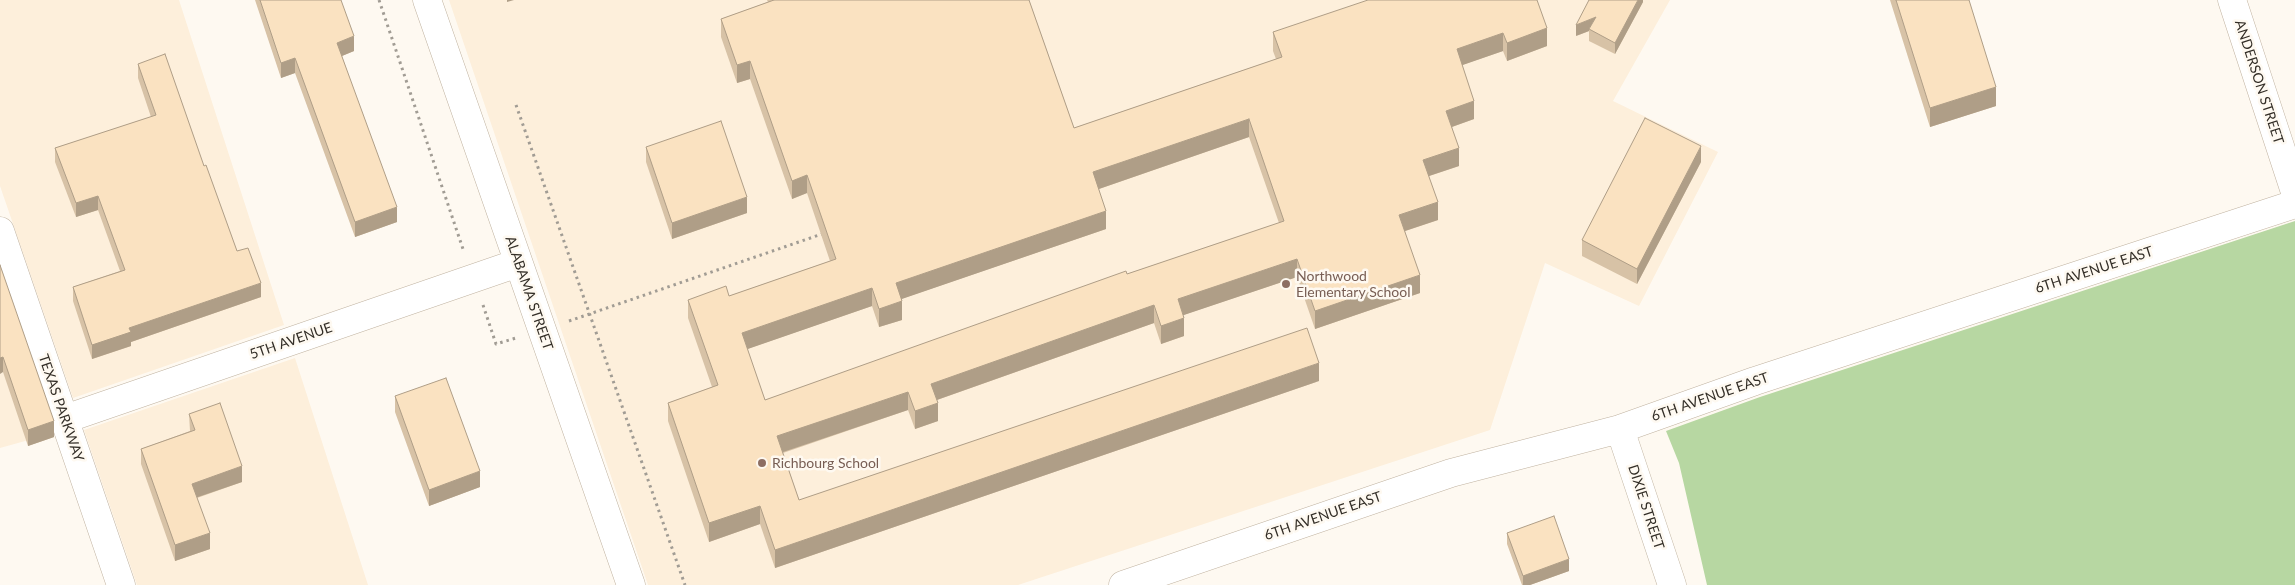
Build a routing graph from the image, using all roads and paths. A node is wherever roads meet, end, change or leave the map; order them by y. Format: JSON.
{"nodes":[{"id":1,"x":379,"y":0,"type":"edge"},
{"id":2,"x":427,"y":0,"type":"edge"},
{"id":3,"x":2232,"y":0,"type":"edge"},
{"id":4,"x":516,"y":105,"type":"dead end"},
{"id":5,"x":2295,"y":192,"type":"edge"},
{"id":6,"x":2295,"y":204,"type":"edge"},
{"id":7,"x":0,"y":231,"type":"edge"},
{"id":8,"x":822,"y":234,"type":"edge"},
{"id":9,"x":518,"y":263,"type":"junction"},
{"id":10,"x":473,"y":278,"type":"junction"},
{"id":11,"x":590,"y":314,"type":"junction"},
{"id":12,"x":542,"y":330,"type":"junction"},
{"id":13,"x":65,"y":419,"type":"junction"},
{"id":14,"x":1620,"y":429,"type":"junction"},
{"id":15,"x":1151,"y":581,"type":"edge"},
{"id":16,"x":121,"y":585,"type":"edge"},
{"id":17,"x":631,"y":585,"type":"edge"},
{"id":18,"x":685,"y":585,"type":"edge"},
{"id":19,"x":1123,"y":585,"type":"edge"},
{"id":20,"x":1672,"y":585,"type":"edge"}],
"edges":[{"from":1,"to":10,"type":"path"},
{"from":2,"to":9,"type":"street","name":"ALABAMA STREET"},
{"from":3,"to":5,"type":"street","name":"ANDERSON STREET"},
{"from":4,"to":11,"type":"path"},
{"from":6,"to":14,"type":"street","name":"6TH AVENUE EAST"},
{"from":7,"to":13,"type":"street","name":"TEXAS PARKWAY"},
{"from":8,"to":11,"type":"path"},
{"from":9,"to":10,"type":"street","name":"5TH AVENUE"},
{"from":9,"to":12,"type":"street","name":"ALABAMA STREET"},
{"from":10,"to":12,"type":"path"},
{"from":10,"to":13,"type":"street","name":"5TH AVENUE"},
{"from":11,"to":12,"type":"path"},
{"from":11,"to":18,"type":"path"},
{"from":12,"to":17,"type":"street","name":"ALABAMA STREET"},
{"from":13,"to":16,"type":"street","name":"TEXAS PARKWAY"},
{"from":14,"to":15,"type":"street","name":"6TH AVENUE EAST"},
{"from":14,"to":20,"type":"street","name":"DIXIE STREET"},
{"from":15,"to":19,"type":"street","name":"6TH AVENUE EAST"}]}
